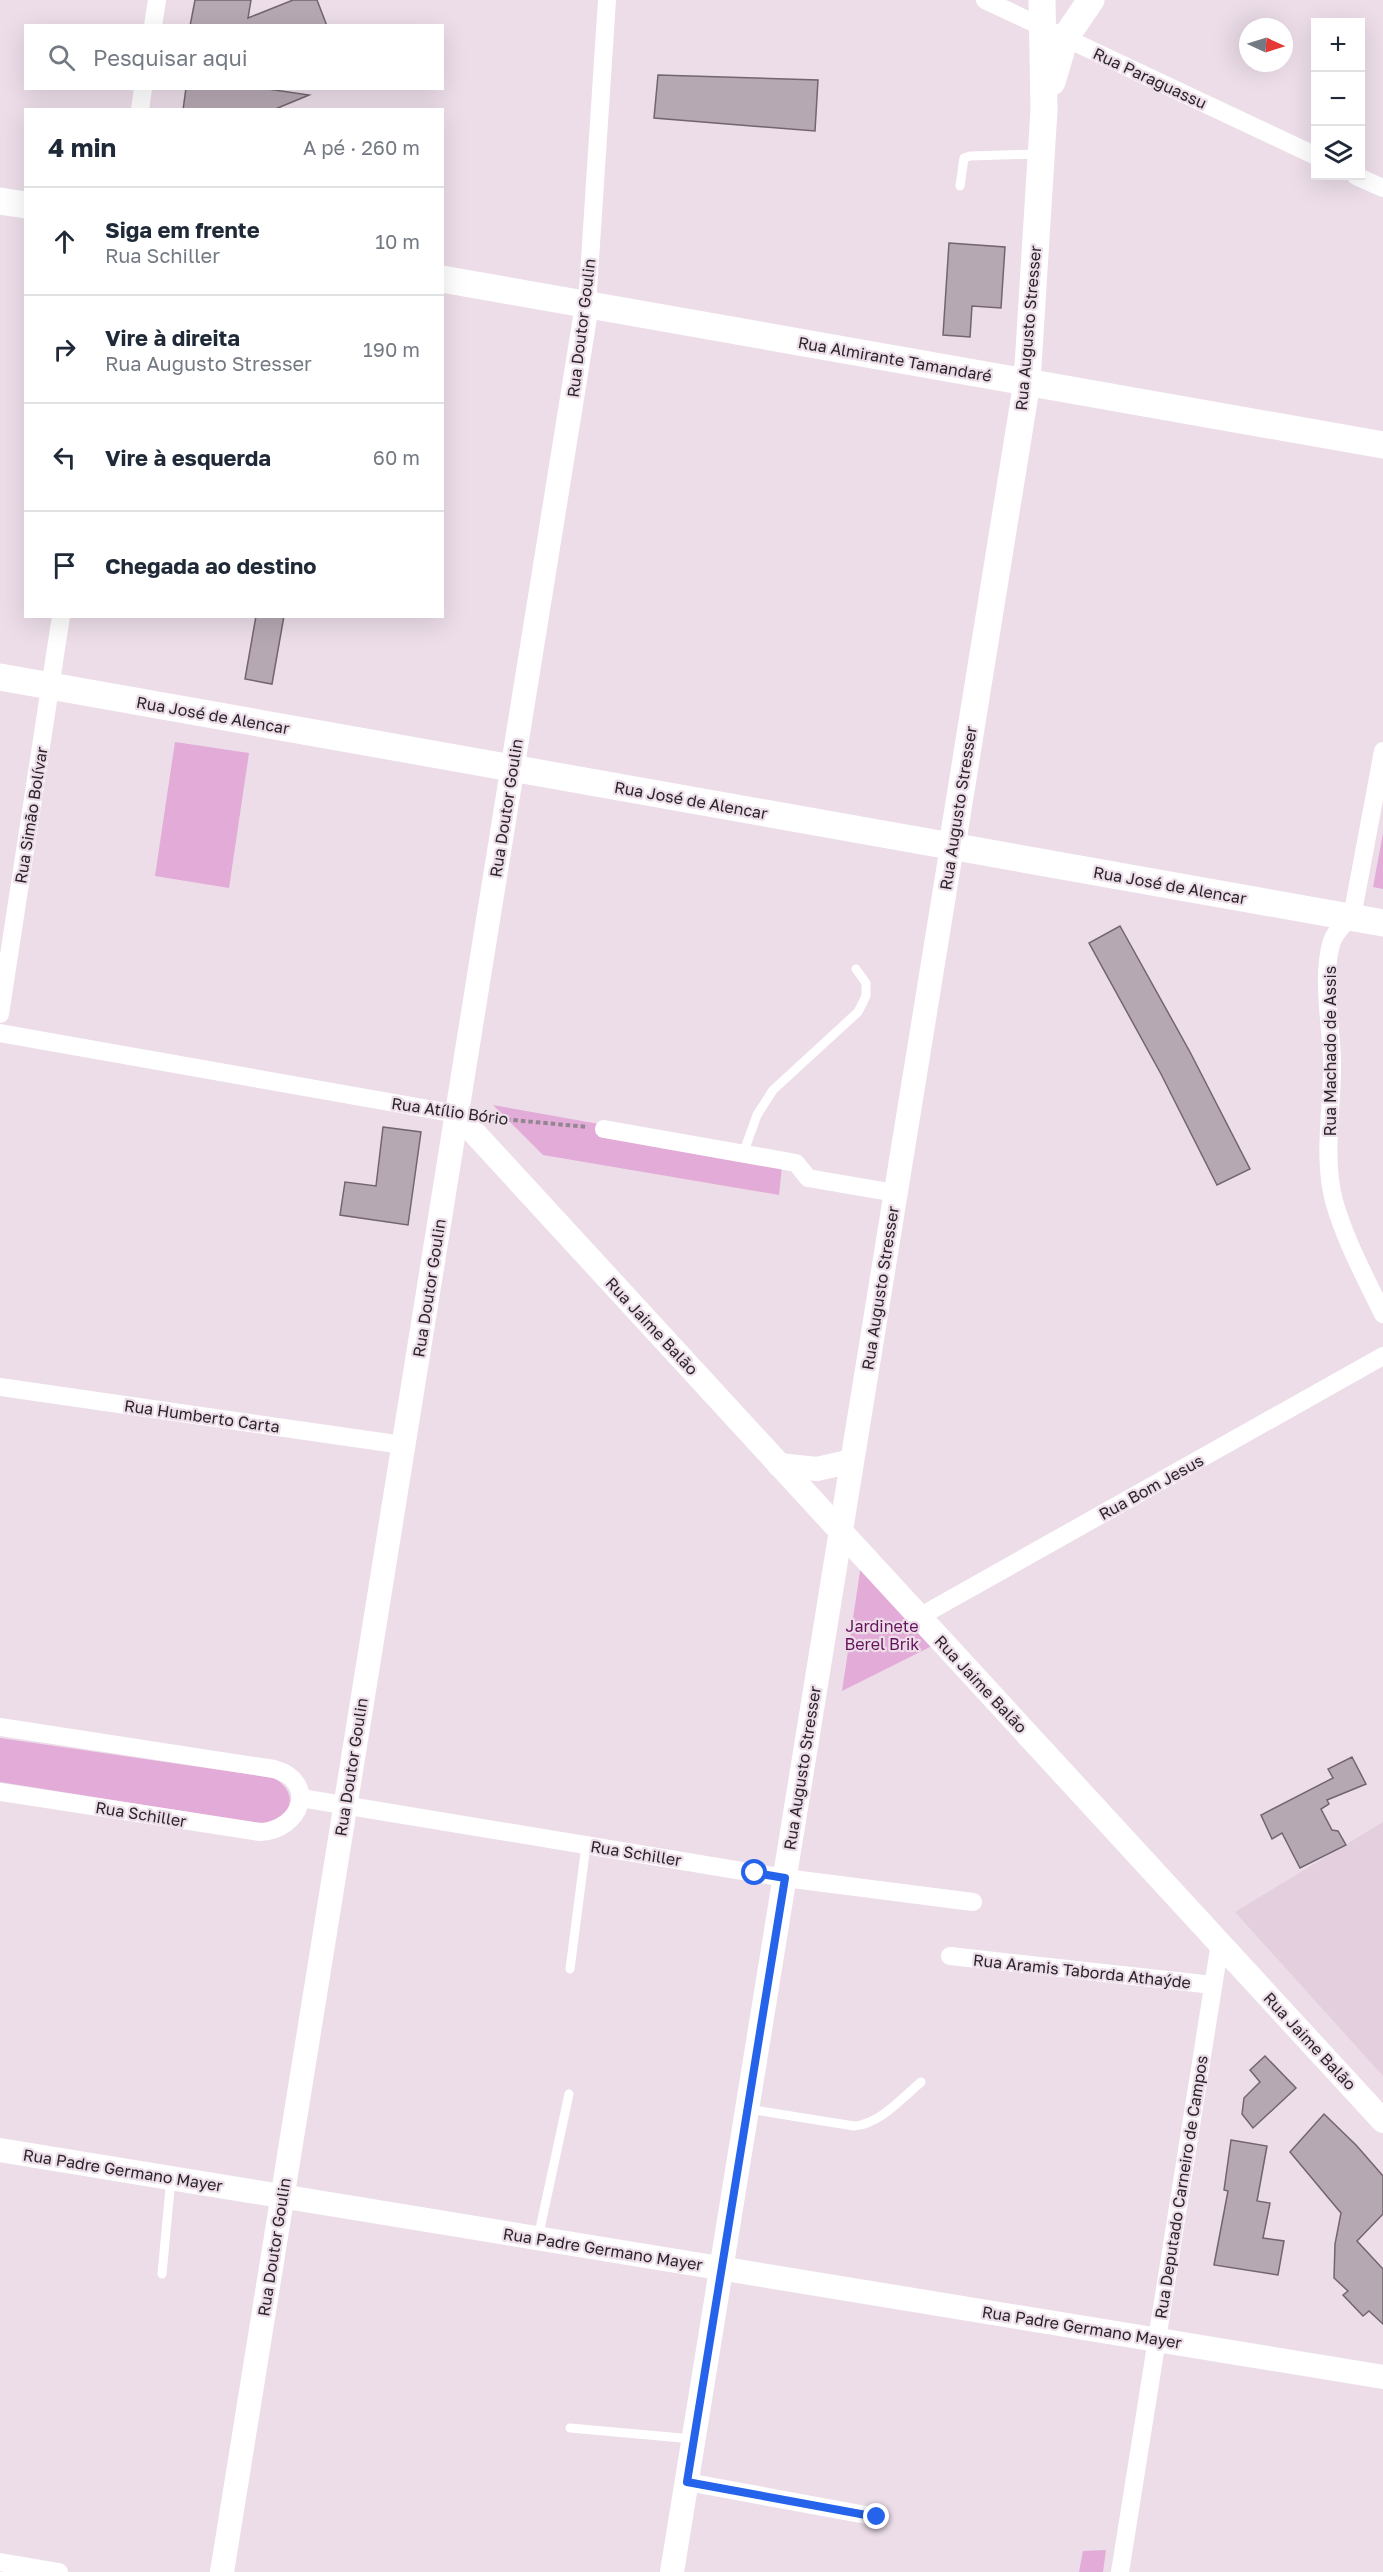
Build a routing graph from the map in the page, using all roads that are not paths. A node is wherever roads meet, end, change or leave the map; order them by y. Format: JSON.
{"nodes":[{"id":1,"x":157,"y":0,"type":"edge"},
{"id":2,"x":607,"y":0,"type":"edge"},
{"id":3,"x":985,"y":0,"type":"edge"},
{"id":4,"x":1042,"y":0,"type":"edge"},
{"id":5,"x":1091,"y":0,"type":"edge"},
{"id":6,"x":153,"y":24,"type":"edge"},
{"id":7,"x":1054,"y":32,"type":"junction"},
{"id":8,"x":143,"y":90,"type":"edge"},
{"id":9,"x":140,"y":108,"type":"edge"},
{"id":10,"x":1041,"y":154,"type":"junction"},
{"id":11,"x":1311,"y":154,"type":"edge"},
{"id":12,"x":1365,"y":180,"type":"edge"},
{"id":13,"x":960,"y":186,"type":"dead end"},
{"id":14,"x":1383,"y":188,"type":"edge"},
{"id":15,"x":0,"y":201,"type":"edge"},
{"id":16,"x":24,"y":205,"type":"edge"},
{"id":17,"x":444,"y":279,"type":"edge"},
{"id":18,"x":587,"y":304,"type":"junction"},
{"id":19,"x":1027,"y":382,"type":"junction"},
{"id":20,"x":1383,"y":445,"type":"edge"},
{"id":21,"x":61,"y":618,"type":"edge"},
{"id":22,"x":0,"y":677,"type":"edge"},
{"id":23,"x":51,"y":686,"type":"junction"},
{"id":24,"x":1383,"y":751,"type":"edge"},
{"id":25,"x":512,"y":768,"type":"junction"},
{"id":26,"x":951,"y":846,"type":"junction"},
{"id":27,"x":1352,"y":917,"type":"junction"},
{"id":28,"x":1383,"y":923,"type":"edge"},
{"id":29,"x":855,"y":969,"type":"dead end"},
{"id":30,"x":0,"y":1014,"type":"edge"},
{"id":31,"x":0,"y":1033,"type":"edge"},
{"id":32,"x":457,"y":1114,"type":"junction"},
{"id":33,"x":604,"y":1129,"type":"road end"},
{"id":34,"x":743,"y":1154,"type":"junction"},
{"id":35,"x":896,"y":1193,"type":"junction"},
{"id":36,"x":1383,"y":1314,"type":"edge"},
{"id":37,"x":1383,"y":1356,"type":"edge"},
{"id":38,"x":0,"y":1387,"type":"edge"},
{"id":39,"x":403,"y":1445,"type":"junction"},
{"id":40,"x":852,"y":1461,"type":"junction"},
{"id":41,"x":779,"y":1465,"type":"junction"},
{"id":42,"x":841,"y":1532,"type":"junction"},
{"id":43,"x":919,"y":1617,"type":"junction"},
{"id":44,"x":0,"y":1727,"type":"edge"},
{"id":45,"x":0,"y":1792,"type":"edge"},
{"id":46,"x":301,"y":1798,"type":"junction"},
{"id":47,"x":345,"y":1805,"type":"junction"},
{"id":48,"x":586,"y":1845,"type":"junction"},
{"id":49,"x":785,"y":1878,"type":"junction"},
{"id":50,"x":973,"y":1902,"type":"dead end"},
{"id":51,"x":1220,"y":1943,"type":"junction"},
{"id":52,"x":950,"y":1956,"type":"dead end"},
{"id":53,"x":570,"y":1969,"type":"dead end"},
{"id":54,"x":1213,"y":1985,"type":"junction"},
{"id":55,"x":921,"y":2082,"type":"dead end"},
{"id":56,"x":569,"y":2094,"type":"dead end"},
{"id":57,"x":747,"y":2109,"type":"junction"},
{"id":58,"x":1383,"y":2121,"type":"edge"},
{"id":59,"x":0,"y":2150,"type":"edge"},
{"id":60,"x":171,"y":2178,"type":"junction"},
{"id":61,"x":282,"y":2197,"type":"junction"},
{"id":62,"x":538,"y":2238,"type":"junction"},
{"id":63,"x":722,"y":2269,"type":"junction"},
{"id":64,"x":162,"y":2274,"type":"dead end"},
{"id":65,"x":1157,"y":2340,"type":"junction"},
{"id":66,"x":1383,"y":2377,"type":"edge"},
{"id":67,"x":570,"y":2428,"type":"dead end"},
{"id":68,"x":694,"y":2440,"type":"junction"},
{"id":69,"x":687,"y":2482,"type":"junction"},
{"id":70,"x":877,"y":2517,"type":"dead end"},
{"id":71,"x":0,"y":2562,"type":"edge"},
{"id":72,"x":59,"y":2572,"type":"edge"},
{"id":73,"x":222,"y":2572,"type":"edge"},
{"id":74,"x":672,"y":2572,"type":"edge"},
{"id":75,"x":1120,"y":2572,"type":"edge"}],
"edges":[{"from":1,"to":6,"type":"street"},
{"from":2,"to":18,"type":"street","name":"Rua Doutor Goulin"},
{"from":3,"to":7,"type":"street","name":"Rua Paraguassu"},
{"from":4,"to":7,"type":"main road"},
{"from":5,"to":7,"type":"main road"},
{"from":7,"to":10,"type":"main road","name":"Rua Augusto Stresser"},
{"from":7,"to":11,"type":"street","name":"Rua Paraguassu"},
{"from":8,"to":9,"type":"street"},
{"from":10,"to":13,"type":"lane"},
{"from":10,"to":19,"type":"main road","name":"Rua Augusto Stresser"},
{"from":12,"to":14,"type":"street"},
{"from":15,"to":16,"type":"main road"},
{"from":17,"to":18,"type":"main road","name":"Rua Almirante Tamandaré"},
{"from":18,"to":19,"type":"main road","name":"Rua Almirante Tamandaré"},
{"from":18,"to":25,"type":"street","name":"Rua Doutor Goulin"},
{"from":19,"to":20,"type":"main road","name":"Rua Almirante Tamandaré"},
{"from":19,"to":26,"type":"main road","name":"Rua Augusto Stresser"},
{"from":21,"to":23,"type":"street","name":"Rua Simão Bolívar"},
{"from":22,"to":23,"type":"main road","name":"Rua José de Alencar"},
{"from":23,"to":25,"type":"main road","name":"Rua José de Alencar"},
{"from":23,"to":30,"type":"street","name":"Rua Simão Bolívar"},
{"from":24,"to":27,"type":"street","name":"Rua Machado de Assis"},
{"from":25,"to":26,"type":"main road","name":"Rua José de Alencar"},
{"from":25,"to":32,"type":"street","name":"Rua Doutor Goulin"},
{"from":26,"to":27,"type":"main road","name":"Rua José de Alencar"},
{"from":26,"to":35,"type":"street","name":"Rua Augusto Stresser"},
{"from":27,"to":28,"type":"main road","name":"Rua José de Alencar"},
{"from":27,"to":36,"type":"street","name":"Rua Machado de Assis"},
{"from":29,"to":34,"type":"lane"},
{"from":31,"to":32,"type":"street","name":"Rua Atílio Bório"},
{"from":32,"to":39,"type":"street","name":"Rua Doutor Goulin"},
{"from":32,"to":41,"type":"street","name":"Rua Jaime Balão"},
{"from":33,"to":34,"type":"street"},
{"from":34,"to":35,"type":"street"},
{"from":35,"to":40,"type":"street","name":"Rua Augusto Stresser"},
{"from":37,"to":43,"type":"street","name":"Rua Bom Jesus"},
{"from":38,"to":39,"type":"street","name":"Rua Humberto Carta"},
{"from":39,"to":47,"type":"street","name":"Rua Doutor Goulin"},
{"from":40,"to":41,"type":"street"},
{"from":40,"to":42,"type":"street","name":"Rua Augusto Stresser"},
{"from":41,"to":42,"type":"street","name":"Rua Jaime Balão"},
{"from":42,"to":43,"type":"street","name":"Rua Jaime Balão"},
{"from":42,"to":49,"type":"street","name":"Rua Augusto Stresser"},
{"from":43,"to":51,"type":"street","name":"Rua Jaime Balão"},
{"from":44,"to":46,"type":"street"},
{"from":45,"to":46,"type":"street","name":"Rua Schiller"},
{"from":46,"to":47,"type":"street","name":"Rua Schiller"},
{"from":47,"to":48,"type":"street","name":"Rua Schiller"},
{"from":47,"to":61,"type":"street","name":"Rua Doutor Goulin"},
{"from":48,"to":49,"type":"street","name":"Rua Schiller"},
{"from":48,"to":53,"type":"lane"},
{"from":49,"to":50,"type":"street","name":"Rua Schiller"},
{"from":49,"to":57,"type":"street","name":"Rua Augusto Stresser"},
{"from":51,"to":54,"type":"street","name":"Rua Deputado Carneiro de Campos"},
{"from":51,"to":58,"type":"street","name":"Rua Jaime Balão"},
{"from":52,"to":54,"type":"street","name":"Rua Aramis Taborda Athaýde"},
{"from":54,"to":65,"type":"street","name":"Rua Deputado Carneiro de Campos"},
{"from":55,"to":57,"type":"lane"},
{"from":56,"to":62,"type":"lane"},
{"from":57,"to":63,"type":"street","name":"Rua Augusto Stresser"},
{"from":59,"to":60,"type":"street","name":"Rua Padre Germano Mayer"},
{"from":60,"to":61,"type":"street","name":"Rua Padre Germano Mayer"},
{"from":60,"to":64,"type":"lane"},
{"from":61,"to":62,"type":"street","name":"Rua Padre Germano Mayer"},
{"from":61,"to":73,"type":"street","name":"Rua Doutor Goulin"},
{"from":62,"to":63,"type":"street","name":"Rua Padre Germano Mayer"},
{"from":63,"to":65,"type":"street","name":"Rua Padre Germano Mayer"},
{"from":63,"to":68,"type":"street","name":"Rua Augusto Stresser"},
{"from":65,"to":66,"type":"street","name":"Rua Padre Germano Mayer"},
{"from":65,"to":75,"type":"street","name":"Rua Deputado Carneiro de Campos"},
{"from":67,"to":68,"type":"lane"},
{"from":68,"to":69,"type":"street","name":"Rua Augusto Stresser"},
{"from":69,"to":70,"type":"street"},
{"from":69,"to":74,"type":"street","name":"Rua Augusto Stresser"},
{"from":71,"to":72,"type":"street"}]}
